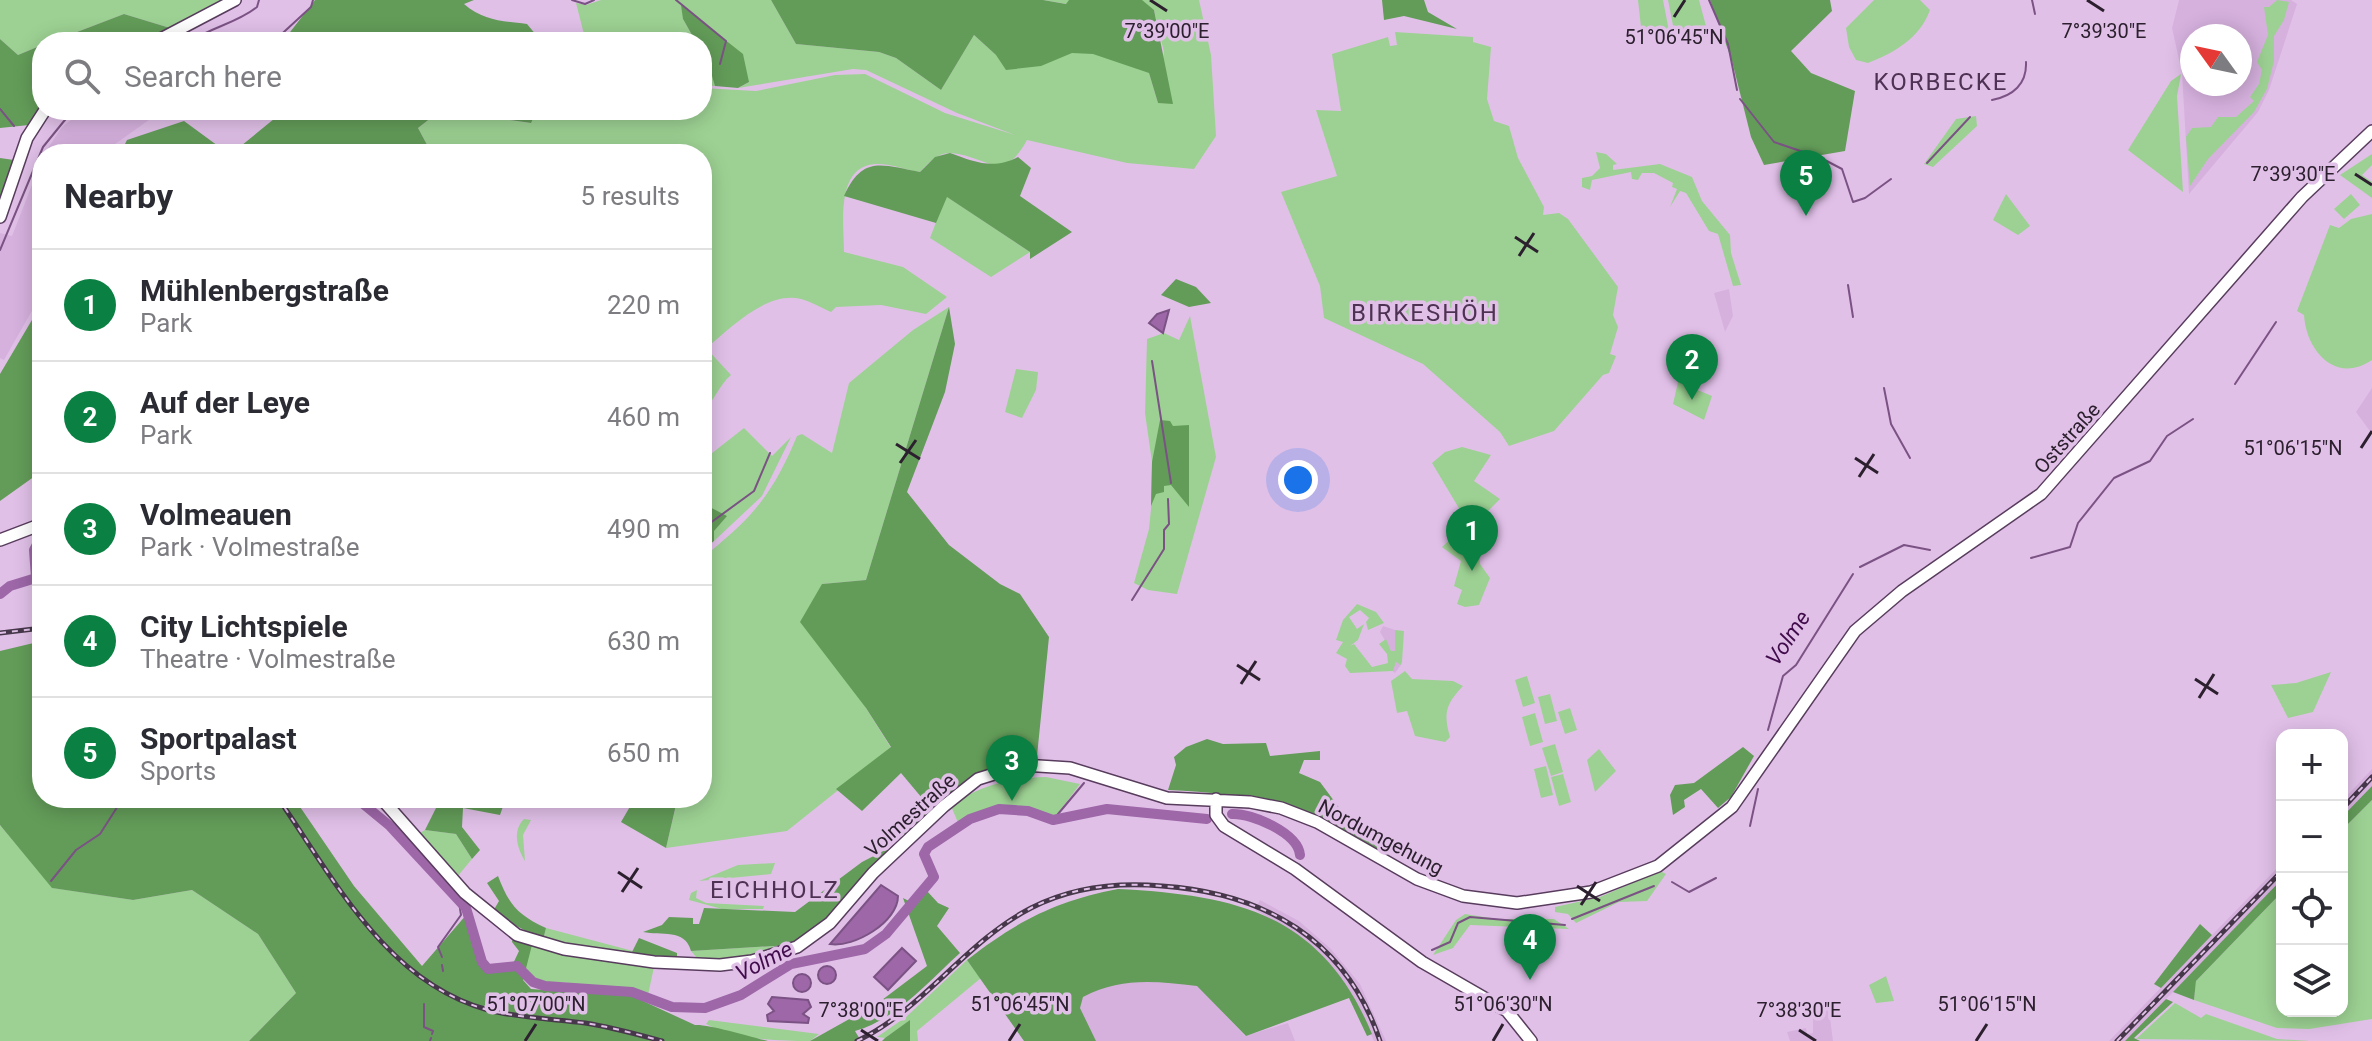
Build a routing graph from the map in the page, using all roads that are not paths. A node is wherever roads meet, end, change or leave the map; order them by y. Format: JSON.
{"nodes":[{"id":1,"x":235,"y":0,"type":"edge"},
{"id":2,"x":174,"y":32,"type":"edge"},
{"id":3,"x":39,"y":120,"type":"edge"},
{"id":4,"x":2372,"y":131,"type":"edge"},
{"id":5,"x":0,"y":217,"type":"edge"},
{"id":6,"x":32,"y":528,"type":"edge"},
{"id":7,"x":0,"y":540,"type":"edge"},
{"id":8,"x":1167,"y":798,"type":"junction"},
{"id":9,"x":1738,"y":798,"type":"joint"},
{"id":10,"x":1216,"y":799,"type":"junction"},
{"id":11,"x":389,"y":808,"type":"edge"},
{"id":12,"x":1218,"y":821,"type":"junction"},
{"id":13,"x":1531,"y":1041,"type":"edge"}],
"edges":[{"from":1,"to":2,"type":"main road"},
{"from":3,"to":5,"type":"main road"},
{"from":4,"to":9,"type":"main road","name":"Oststraße"},
{"from":6,"to":7,"type":"main road"},
{"from":8,"to":10,"type":"main road","name":"Volmestraße"},
{"from":8,"to":11,"type":"main road","name":"Volmestraße"},
{"from":8,"to":12,"type":"main road"},
{"from":9,"to":10,"type":"main road","name":"Nordumgehung"},
{"from":10,"to":12,"type":"main road"},
{"from":12,"to":13,"type":"main road"}]}
